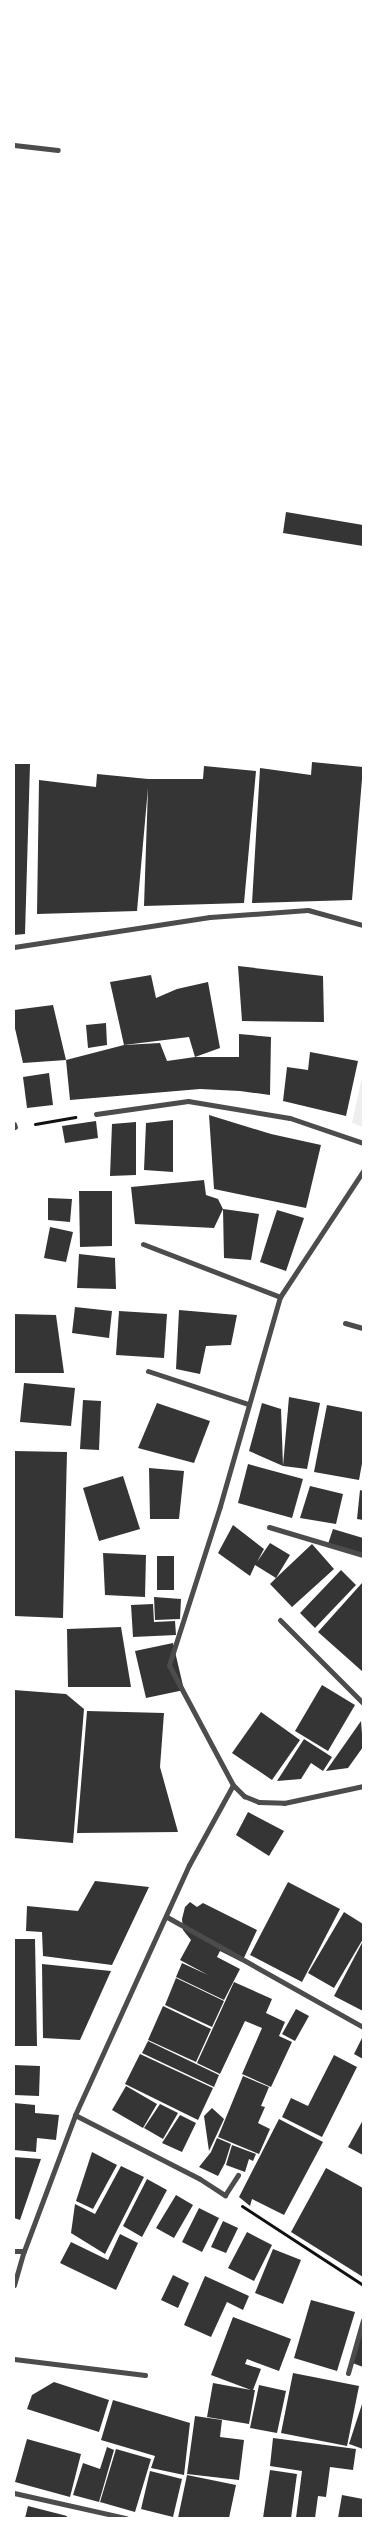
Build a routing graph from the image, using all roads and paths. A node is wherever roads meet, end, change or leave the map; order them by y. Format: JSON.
{"nodes":[{"id":1,"x":14,"y":145,"type":"edge"},
{"id":2,"x":58,"y":150,"type":"dead end"},
{"id":3,"x":363,"y":925,"type":"edge"},
{"id":4,"x":14,"y":947,"type":"edge"},
{"id":5,"x":96,"y":1114,"type":"joint"},
{"id":6,"x":14,"y":1125,"type":"edge"},
{"id":7,"x":363,"y":1143,"type":"edge"},
{"id":8,"x":363,"y":1171,"type":"edge"},
{"id":9,"x":143,"y":1244,"type":"dead end"},
{"id":10,"x":280,"y":1297,"type":"junction"},
{"id":11,"x":345,"y":1323,"type":"dead end"},
{"id":12,"x":363,"y":1328,"type":"edge"},
{"id":13,"x":148,"y":1371,"type":"dead end"},
{"id":14,"x":248,"y":1404,"type":"junction"},
{"id":15,"x":269,"y":1527,"type":"dead end"},
{"id":16,"x":363,"y":1555,"type":"edge"},
{"id":17,"x":280,"y":1620,"type":"dead end"},
{"id":18,"x":363,"y":1704,"type":"edge"},
{"id":19,"x":233,"y":1785,"type":"junction"},
{"id":20,"x":363,"y":1786,"type":"edge"},
{"id":21,"x":167,"y":1917,"type":"junction"},
{"id":22,"x":363,"y":2027,"type":"edge"},
{"id":23,"x":75,"y":2115,"type":"junction"},
{"id":24,"x":238,"y":2175,"type":"dead end"},
{"id":25,"x":225,"y":2195,"type":"junction"},
{"id":26,"x":14,"y":2251,"type":"edge"},
{"id":27,"x":24,"y":2251,"type":"junction"},
{"id":28,"x":14,"y":2285,"type":"edge"},
{"id":29,"x":363,"y":2285,"type":"edge"},
{"id":30,"x":363,"y":2320,"type":"edge"},
{"id":31,"x":14,"y":2359,"type":"edge"},
{"id":32,"x":348,"y":2372,"type":"dead end"},
{"id":33,"x":145,"y":2375,"type":"dead end"},
{"id":34,"x":14,"y":2493,"type":"edge"},
{"id":35,"x":126,"y":2518,"type":"edge"}],
"edges":[{"from":1,"to":2,"type":"street"},
{"from":3,"to":4,"type":"street"},
{"from":5,"to":6,"type":"path"},
{"from":5,"to":7,"type":"street"},
{"from":8,"to":10,"type":"street"},
{"from":9,"to":10,"type":"street"},
{"from":10,"to":14,"type":"street"},
{"from":11,"to":12,"type":"street"},
{"from":13,"to":14,"type":"street"},
{"from":14,"to":19,"type":"street"},
{"from":15,"to":16,"type":"street"},
{"from":17,"to":18,"type":"street"},
{"from":19,"to":20,"type":"street"},
{"from":19,"to":21,"type":"street"},
{"from":21,"to":22,"type":"street"},
{"from":21,"to":23,"type":"street"},
{"from":23,"to":25,"type":"street"},
{"from":23,"to":27,"type":"street"},
{"from":24,"to":25,"type":"street"},
{"from":25,"to":29,"type":"path"},
{"from":26,"to":27,"type":"street"},
{"from":27,"to":28,"type":"street"},
{"from":30,"to":32,"type":"street"},
{"from":31,"to":33,"type":"street"},
{"from":34,"to":35,"type":"street"}]}
